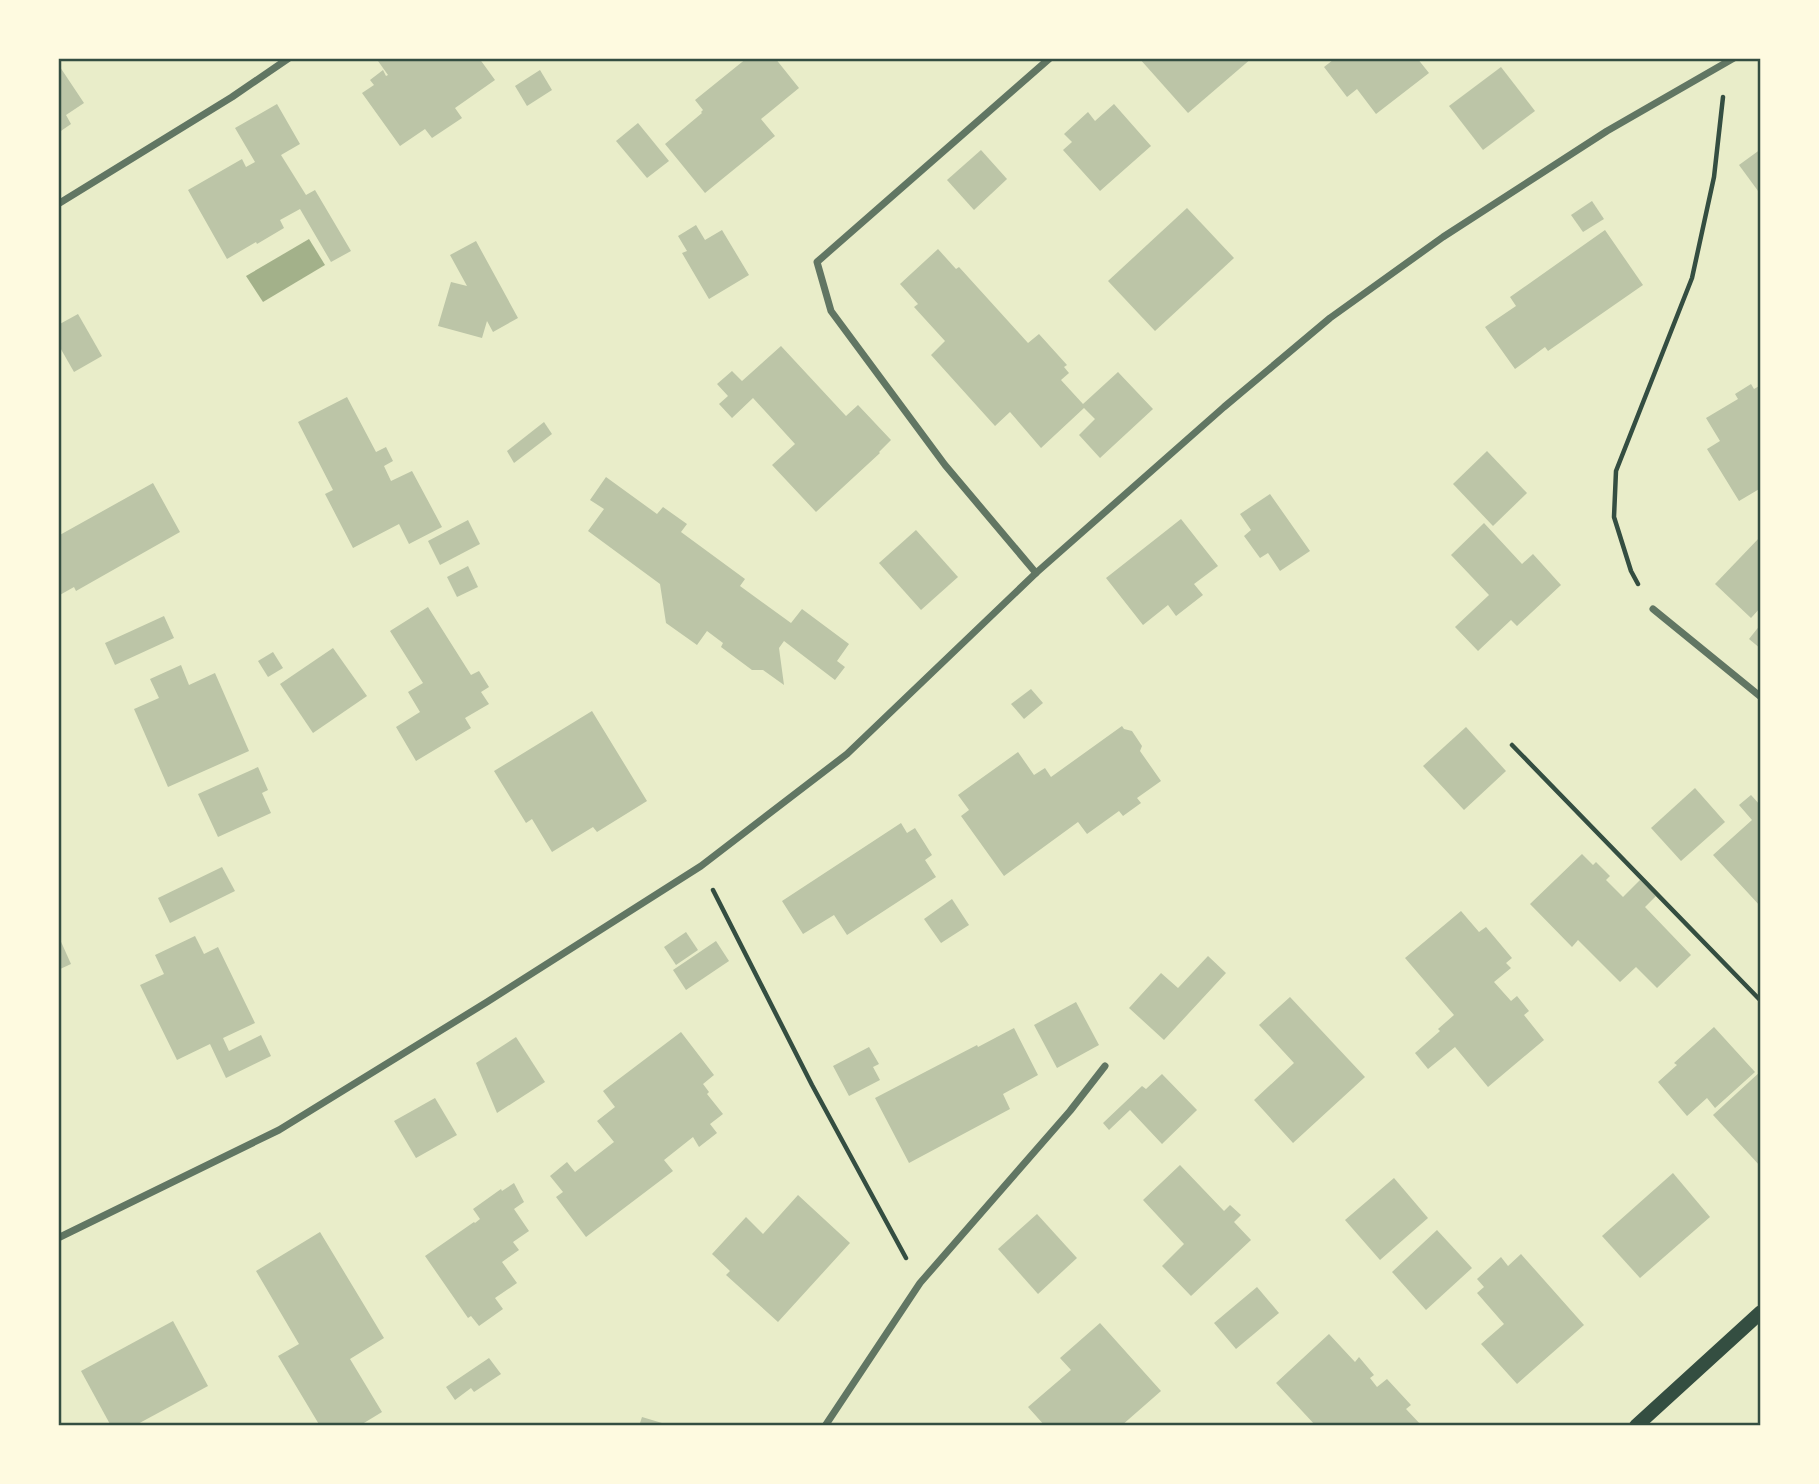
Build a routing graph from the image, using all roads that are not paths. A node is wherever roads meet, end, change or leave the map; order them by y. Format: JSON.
{"nodes":[{"id":1,"x":289,"y":58,"type":"edge"},
{"id":2,"x":1050,"y":58,"type":"edge"},
{"id":3,"x":1731,"y":59,"type":"edge"},
{"id":4,"x":58,"y":204,"type":"edge"},
{"id":5,"x":1036,"y":573,"type":"junction"},
{"id":6,"x":1653,"y":609,"type":"road end"},
{"id":7,"x":1761,"y":697,"type":"edge"},
{"id":8,"x":1105,"y":1066,"type":"dead end"},
{"id":9,"x":58,"y":1238,"type":"edge"},
{"id":10,"x":1761,"y":1312,"type":"edge"},
{"id":11,"x":824,"y":1426,"type":"edge"},
{"id":12,"x":1636,"y":1426,"type":"edge"}],
"edges":[{"from":1,"to":4,"type":"street"},
{"from":2,"to":5,"type":"street"},
{"from":3,"to":5,"type":"street"},
{"from":5,"to":9,"type":"street"},
{"from":6,"to":7,"type":"street"},
{"from":8,"to":11,"type":"street"},
{"from":10,"to":12,"type":"main road"}]}
